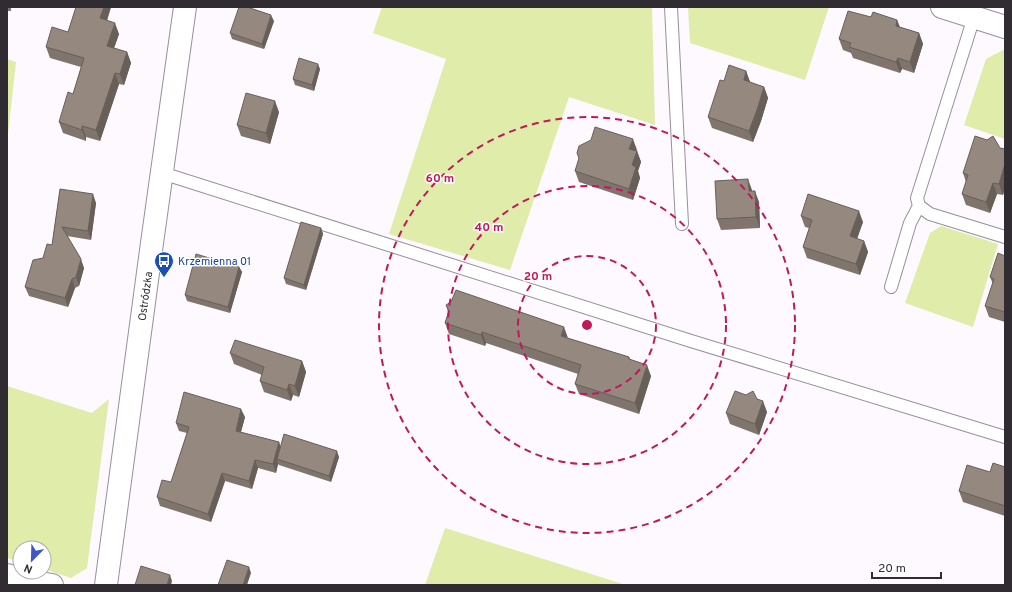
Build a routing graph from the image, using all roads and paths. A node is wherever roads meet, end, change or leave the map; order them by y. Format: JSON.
{"nodes":[{"id":1,"x":185,"y":7,"type":"edge"},
{"id":2,"x":671,"y":7,"type":"edge"},
{"id":3,"x":942,"y":7,"type":"edge"},
{"id":4,"x":974,"y":17,"type":"junction"},
{"id":5,"x":1005,"y":27,"type":"edge"},
{"id":6,"x":162,"y":173,"type":"junction"},
{"id":7,"x":919,"y":206,"type":"junction"},
{"id":8,"x":682,"y":224,"type":"dead end"},
{"id":9,"x":1005,"y":237,"type":"edge"},
{"id":10,"x":890,"y":287,"type":"dead end"},
{"id":11,"x":1005,"y":436,"type":"edge"},
{"id":12,"x":7,"y":575,"type":"edge"},
{"id":13,"x":52,"y":585,"type":"edge"},
{"id":14,"x":106,"y":585,"type":"edge"}],
"edges":[{"from":1,"to":6,"type":"street","name":"Ostródzka"},
{"from":2,"to":8,"type":"lane"},
{"from":3,"to":4,"type":"street"},
{"from":4,"to":5,"type":"street"},
{"from":4,"to":7,"type":"lane"},
{"from":6,"to":11,"type":"lane"},
{"from":6,"to":14,"type":"street","name":"Ostródzka"},
{"from":7,"to":9,"type":"lane"},
{"from":7,"to":10,"type":"lane"},
{"from":12,"to":13,"type":"street"}]}
